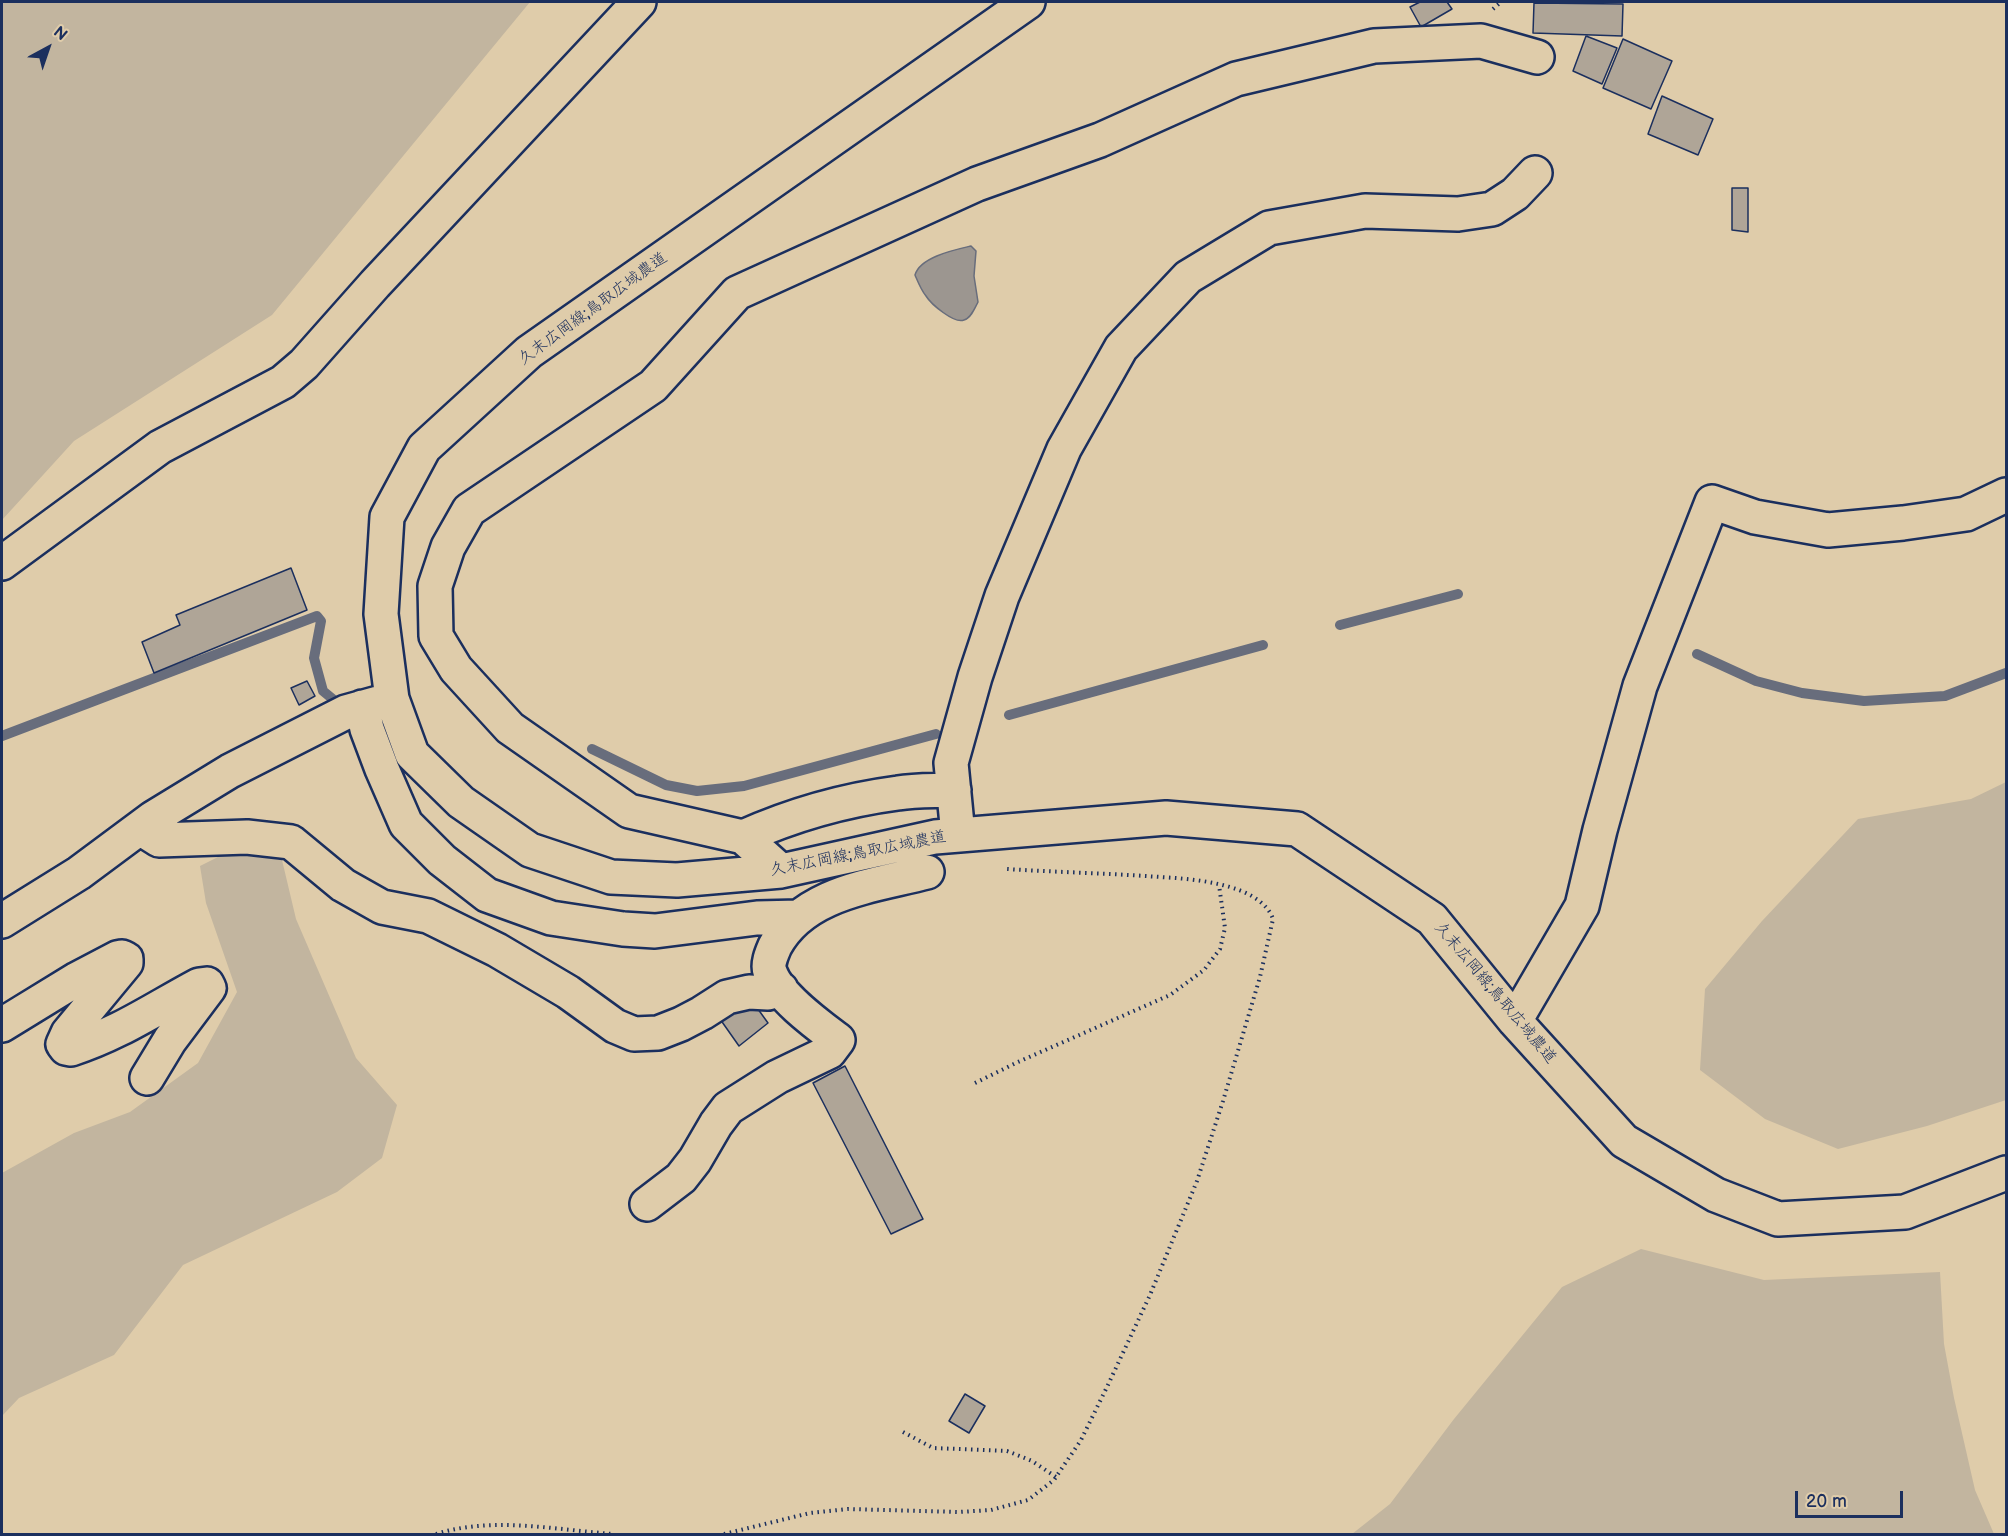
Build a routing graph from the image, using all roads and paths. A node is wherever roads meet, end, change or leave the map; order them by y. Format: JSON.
{"nodes":[{"id":1,"x":639,"y":2,"type":"edge"},
{"id":2,"x":1028,"y":2,"type":"edge"},
{"id":3,"x":1537,"y":57,"type":"dead end"},
{"id":4,"x":1535,"y":173,"type":"dead end"},
{"id":5,"x":2007,"y":495,"type":"edge"},
{"id":6,"x":2,"y":563,"type":"edge"},
{"id":7,"x":377,"y":703,"type":"junction"},
{"id":8,"x":954,"y":790,"type":"junction"},
{"id":9,"x":140,"y":828,"type":"junction"},
{"id":10,"x":957,"y":835,"type":"junction"},
{"id":11,"x":743,"y":837,"type":"junction"},
{"id":12,"x":1000,"y":868,"type":"dead end"},
{"id":13,"x":781,"y":871,"type":"junction"},
{"id":14,"x":927,"y":872,"type":"dead end"},
{"id":15,"x":1219,"y":885,"type":"junction"},
{"id":16,"x":799,"y":917,"type":"junction"},
{"id":17,"x":2,"y":921,"type":"edge"},
{"id":18,"x":781,"y":989,"type":"junction"},
{"id":19,"x":1515,"y":1022,"type":"junction"},
{"id":20,"x":2,"y":1025,"type":"edge"},
{"id":21,"x":147,"y":1078,"type":"dead end"},
{"id":22,"x":975,"y":1083,"type":"dead end"},
{"id":23,"x":2007,"y":1173,"type":"edge"},
{"id":24,"x":647,"y":1204,"type":"dead end"},
{"id":25,"x":903,"y":1432,"type":"dead end"},
{"id":26,"x":1056,"y":1477,"type":"junction"},
{"id":27,"x":436,"y":1534,"type":"edge"},
{"id":28,"x":614,"y":1534,"type":"edge"},
{"id":29,"x":724,"y":1534,"type":"edge"}],
"edges":[{"from":1,"to":6,"type":"street"},
{"from":2,"to":7,"type":"street","name":"久末広岡線;鳥取広域農道"},
{"from":3,"to":11,"type":"street"},
{"from":4,"to":8,"type":"street"},
{"from":5,"to":19,"type":"street"},
{"from":7,"to":9,"type":"street"},
{"from":7,"to":13,"type":"street","name":"久末広岡線;鳥取広域農道"},
{"from":7,"to":16,"type":"street"},
{"from":8,"to":10,"type":"street"},
{"from":8,"to":11,"type":"street"},
{"from":9,"to":17,"type":"street"},
{"from":9,"to":18,"type":"street"},
{"from":10,"to":13,"type":"street","name":"久末広岡線;鳥取広域農道"},
{"from":10,"to":19,"type":"street","name":"久末広岡線;鳥取広域農道"},
{"from":11,"to":13,"type":"street"},
{"from":12,"to":15,"type":"path"},
{"from":14,"to":16,"type":"street"},
{"from":15,"to":22,"type":"path"},
{"from":15,"to":26,"type":"path"},
{"from":16,"to":18,"type":"street"},
{"from":18,"to":24,"type":"street"},
{"from":19,"to":23,"type":"street","name":"久末広岡線;鳥取広域農道"},
{"from":20,"to":21,"type":"street"},
{"from":25,"to":26,"type":"path"},
{"from":26,"to":29,"type":"path"},
{"from":27,"to":28,"type":"path"}]}
